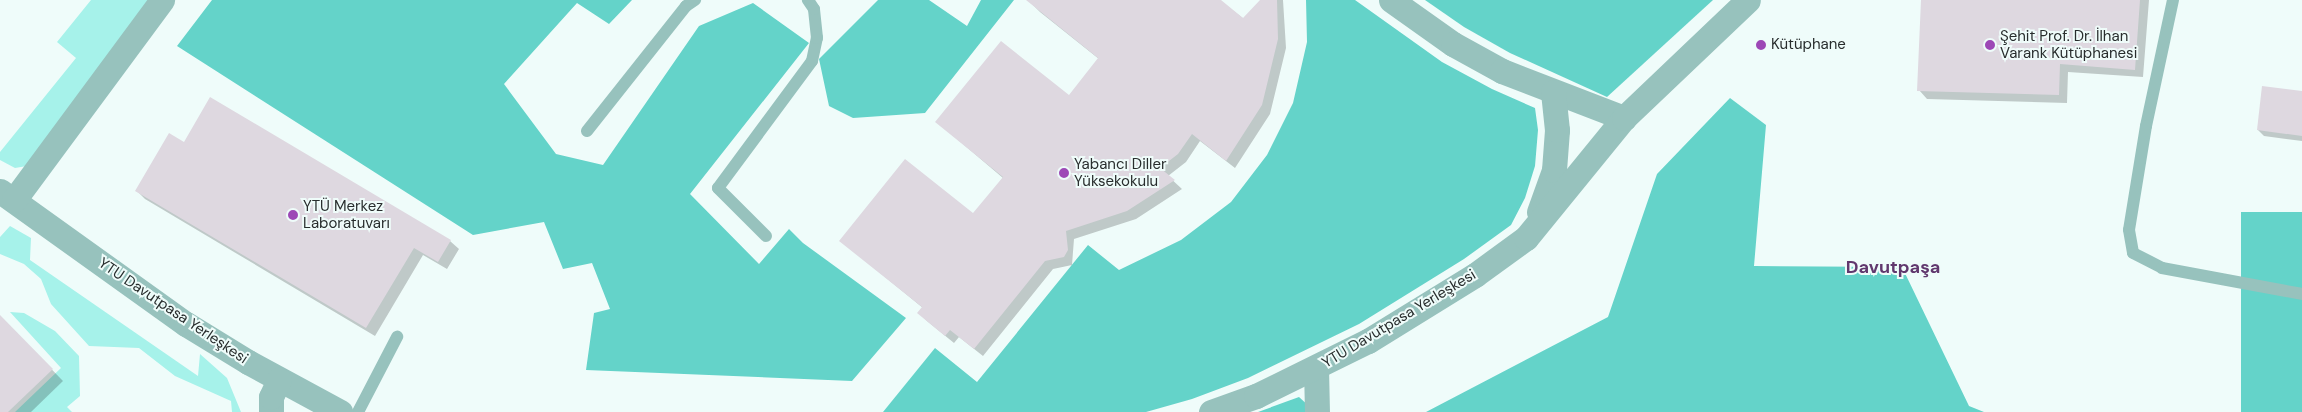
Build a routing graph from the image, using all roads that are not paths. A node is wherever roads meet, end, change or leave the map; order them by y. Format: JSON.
{"nodes":[{"id":1,"x":162,"y":0,"type":"edge"},
{"id":2,"x":695,"y":0,"type":"edge"},
{"id":3,"x":808,"y":0,"type":"edge"},
{"id":4,"x":1391,"y":0,"type":"edge"},
{"id":5,"x":1748,"y":0,"type":"edge"},
{"id":6,"x":2173,"y":0,"type":"edge"},
{"id":7,"x":1553,"y":92,"type":"junction"},
{"id":8,"x":1624,"y":118,"type":"junction"},
{"id":9,"x":587,"y":131,"type":"dead end"},
{"id":10,"x":7,"y":195,"type":"edge"},
{"id":11,"x":766,"y":236,"type":"dead end"},
{"id":12,"x":1526,"y":238,"type":"junction"},
{"id":13,"x":2302,"y":294,"type":"edge"},
{"id":14,"x":397,"y":337,"type":"dead end"},
{"id":15,"x":1316,"y":368,"type":"junction"},
{"id":16,"x":279,"y":380,"type":"junction"},
{"id":17,"x":313,"y":406,"type":"edge"},
{"id":18,"x":271,"y":412,"type":"edge"},
{"id":19,"x":340,"y":412,"type":"edge"},
{"id":20,"x":358,"y":412,"type":"edge"},
{"id":21,"x":1211,"y":412,"type":"edge"},
{"id":22,"x":1317,"y":412,"type":"edge"}],
"edges":[{"from":1,"to":10,"type":"street","name":"YTU Davutpasa Yerleşkesi"},
{"from":2,"to":9,"type":"lane"},
{"from":3,"to":11,"type":"lane"},
{"from":4,"to":7,"type":"street"},
{"from":5,"to":8,"type":"street","name":"YTU Davutpasa Yerleşkesi"},
{"from":6,"to":13,"type":"lane"},
{"from":7,"to":8,"type":"street"},
{"from":7,"to":12,"type":"street","name":"YTU Davutpasa Yerleşkesi"},
{"from":8,"to":12,"type":"street","name":"YTU Davutpasa Yerleşkesi"},
{"from":10,"to":16,"type":"street","name":"YTU Davutpasa Yerleşkesi"},
{"from":12,"to":15,"type":"street","name":"YTU Davutpasa Yerleşkesi"},
{"from":14,"to":20,"type":"lane"},
{"from":15,"to":21,"type":"street","name":"YTU Davutpasa Yerleşkesi"},
{"from":15,"to":22,"type":"street"},
{"from":16,"to":17,"type":"street","name":"YTU Davutpasa Yerleşkesi"},
{"from":16,"to":18,"type":"street"},
{"from":17,"to":19,"type":"street","name":"YTU Davutpasa Yerleşkesi"}]}
